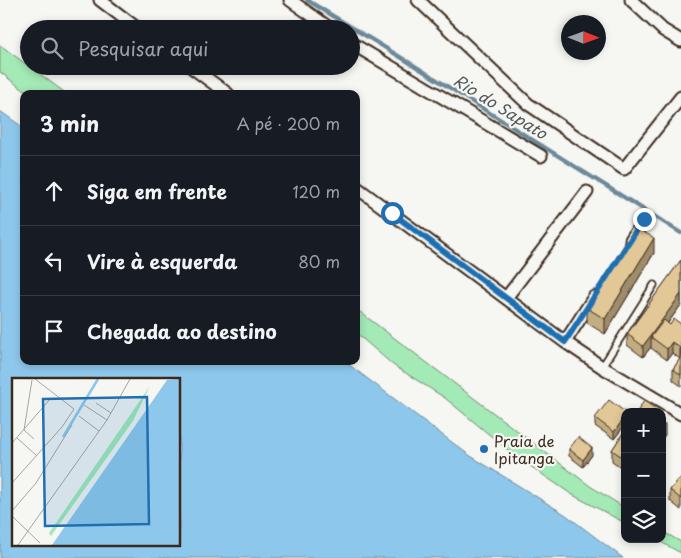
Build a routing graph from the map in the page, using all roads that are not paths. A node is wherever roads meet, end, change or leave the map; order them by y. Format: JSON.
{"nodes":[{"id":1,"x":100,"y":0,"type":"edge"},
{"id":2,"x":290,"y":0,"type":"edge"},
{"id":3,"x":418,"y":0,"type":"edge"},
{"id":4,"x":631,"y":0,"type":"edge"},
{"id":5,"x":126,"y":20,"type":"edge"},
{"id":6,"x":318,"y":20,"type":"edge"},
{"id":7,"x":681,"y":41,"type":"edge"},
{"id":8,"x":360,"y":47,"type":"edge"},
{"id":9,"x":202,"y":75,"type":"edge"},
{"id":10,"x":223,"y":90,"type":"edge"},
{"id":11,"x":681,"y":97,"type":"edge"},
{"id":12,"x":541,"y":156,"type":"dead end"},
{"id":13,"x":360,"y":190,"type":"edge"},
{"id":14,"x":587,"y":192,"type":"dead end"},
{"id":15,"x":644,"y":219,"type":"dead end"},
{"id":16,"x":623,"y":252,"type":"edge"},
{"id":17,"x":602,"y":285,"type":"edge"},
{"id":18,"x":654,"y":286,"type":"dead end"},
{"id":19,"x":506,"y":298,"type":"junction"},
{"id":20,"x":565,"y":342,"type":"junction"},
{"id":21,"x":602,"y":367,"type":"junction"},
{"id":22,"x":681,"y":414,"type":"edge"}],
"edges":[{"from":1,"to":5,"type":"street"},
{"from":2,"to":6,"type":"street"},
{"from":3,"to":11,"type":"street"},
{"from":4,"to":7,"type":"street"},
{"from":8,"to":12,"type":"street"},
{"from":9,"to":10,"type":"street"},
{"from":13,"to":19,"type":"street"},
{"from":14,"to":19,"type":"street"},
{"from":15,"to":16,"type":"street"},
{"from":17,"to":20,"type":"street"},
{"from":18,"to":21,"type":"lane"},
{"from":19,"to":20,"type":"street"},
{"from":20,"to":21,"type":"street"},
{"from":21,"to":22,"type":"street"}]}
